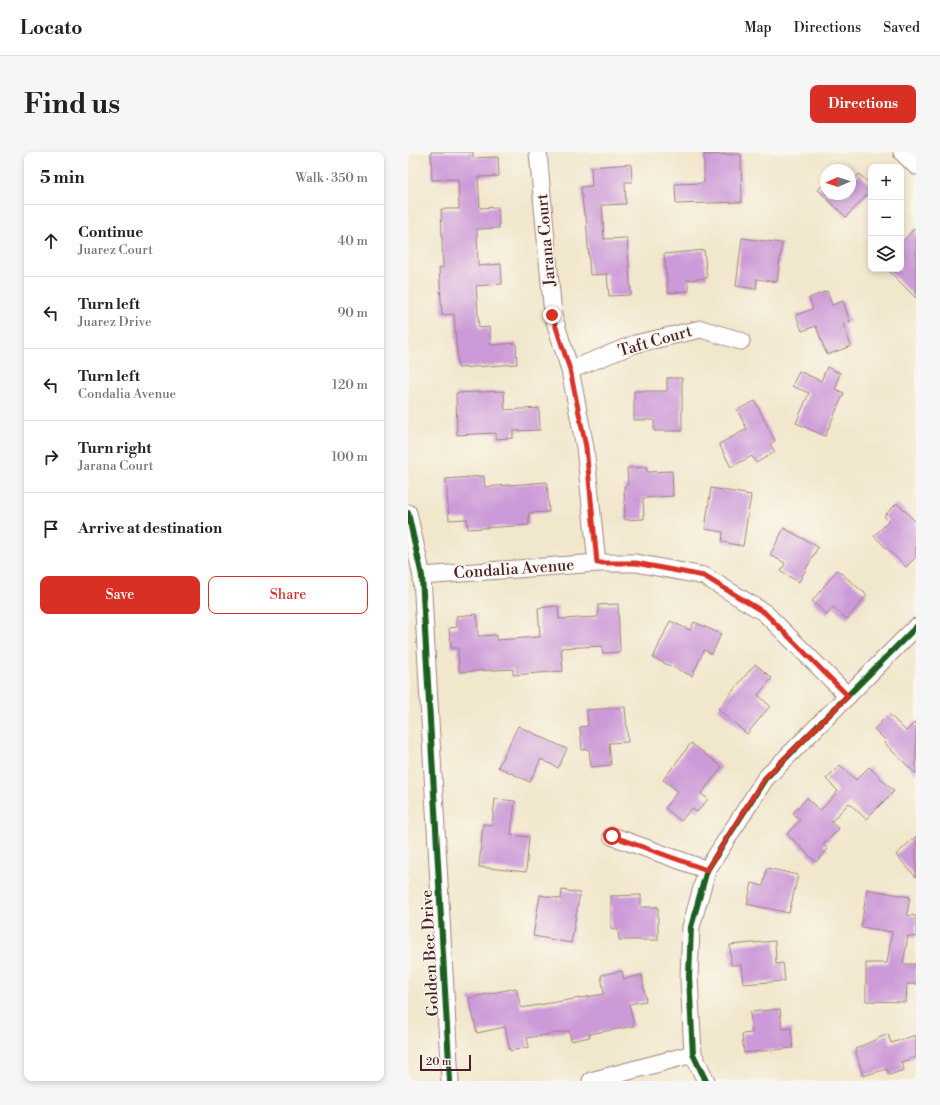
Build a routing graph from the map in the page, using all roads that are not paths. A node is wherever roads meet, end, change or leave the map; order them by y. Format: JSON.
{"nodes":[{"id":1,"x":538,"y":152,"type":"edge"},
{"id":2,"x":902,"y":152,"type":"edge"},
{"id":3,"x":916,"y":166,"type":"edge"},
{"id":4,"x":741,"y":341,"type":"dead end"},
{"id":5,"x":570,"y":370,"type":"junction"},
{"id":6,"x":408,"y":513,"type":"edge"},
{"id":7,"x":597,"y":563,"type":"junction"},
{"id":8,"x":422,"y":576,"type":"junction"},
{"id":9,"x":916,"y":627,"type":"edge"},
{"id":10,"x":848,"y":696,"type":"junction"},
{"id":11,"x":612,"y":836,"type":"dead end"},
{"id":12,"x":707,"y":870,"type":"junction"},
{"id":13,"x":693,"y":1054,"type":"junction"},
{"id":14,"x":450,"y":1081,"type":"edge"},
{"id":15,"x":591,"y":1081,"type":"edge"},
{"id":16,"x":706,"y":1081,"type":"edge"}],
"edges":[{"from":1,"to":5,"type":"street","name":"Jarana Court"},
{"from":2,"to":3,"type":"street"},
{"from":4,"to":5,"type":"street","name":"Taft Court"},
{"from":5,"to":7,"type":"street","name":"Jarana Court"},
{"from":6,"to":8,"type":"street","name":"Golden Bee Drive"},
{"from":7,"to":8,"type":"street","name":"Condalia Avenue"},
{"from":7,"to":10,"type":"street","name":"Condalia Avenue"},
{"from":8,"to":14,"type":"street","name":"Golden Bee Drive"},
{"from":9,"to":10,"type":"street"},
{"from":10,"to":12,"type":"street"},
{"from":11,"to":12,"type":"street"},
{"from":12,"to":13,"type":"street"},
{"from":13,"to":15,"type":"street"},
{"from":13,"to":16,"type":"street"}]}
